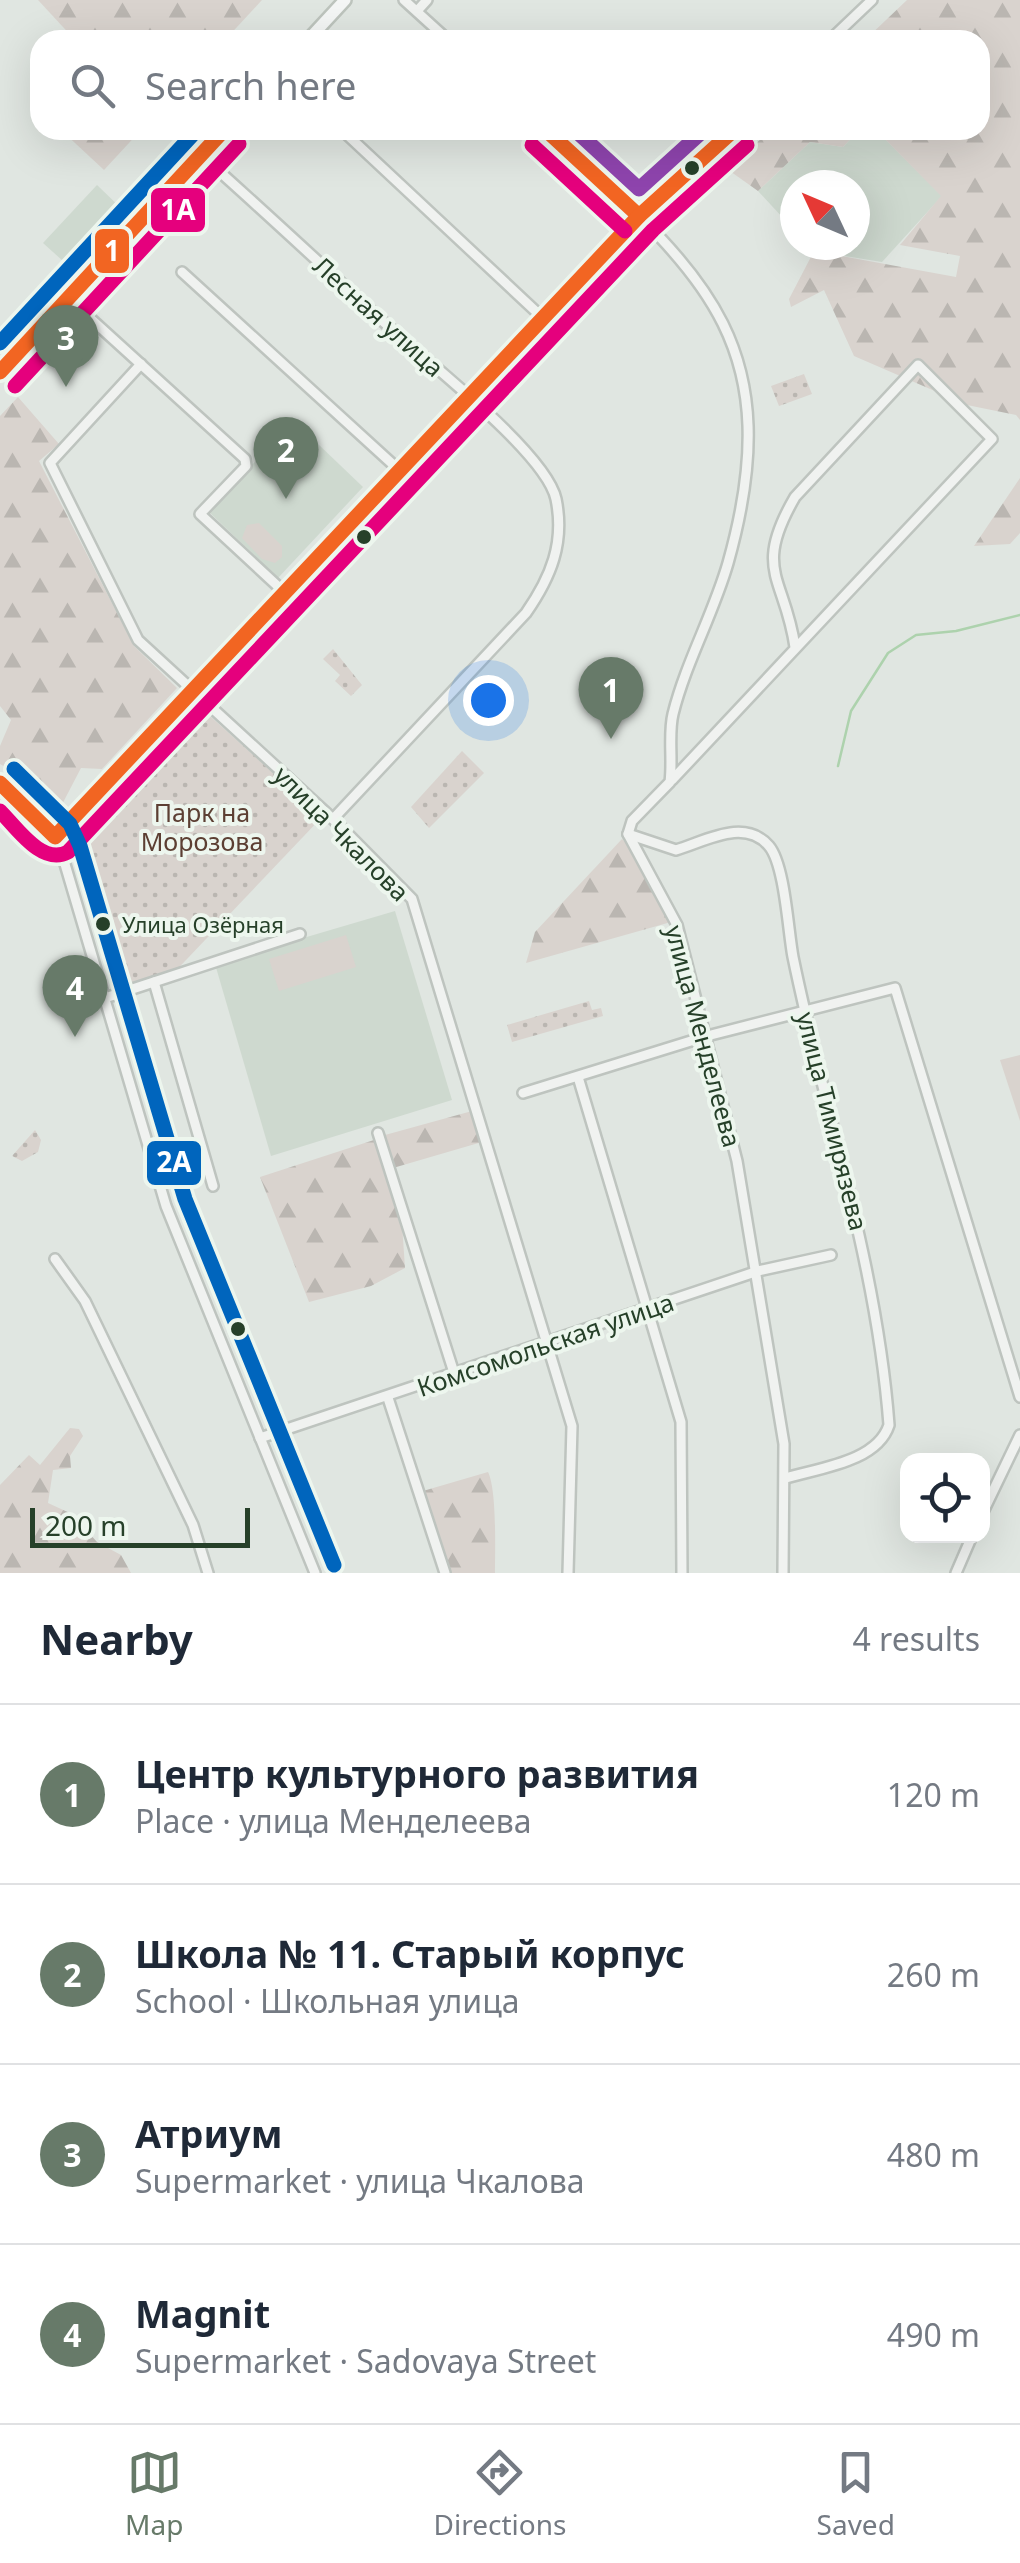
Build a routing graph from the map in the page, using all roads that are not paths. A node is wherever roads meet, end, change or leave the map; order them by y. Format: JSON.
{"nodes":[{"id":1,"x":345,"y":0,"type":"edge"},
{"id":2,"x":404,"y":0,"type":"edge"},
{"id":3,"x":428,"y":0,"type":"edge"},
{"id":4,"x":872,"y":0,"type":"edge"},
{"id":5,"x":416,"y":12,"type":"junction"},
{"id":6,"x":317,"y":30,"type":"edge"},
{"id":7,"x":437,"y":30,"type":"edge"},
{"id":8,"x":840,"y":30,"type":"edge"},
{"id":9,"x":215,"y":140,"type":"edge"},
{"id":10,"x":353,"y":140,"type":"edge"},
{"id":11,"x":557,"y":140,"type":"edge"},
{"id":12,"x":723,"y":140,"type":"edge"},
{"id":13,"x":201,"y":155,"type":"junction"},
{"id":14,"x":640,"y":216,"type":"junction"},
{"id":15,"x":182,"y":272,"type":"dead end"},
{"id":16,"x":68,"y":298,"type":"junction"},
{"id":17,"x":544,"y":318,"type":"junction"},
{"id":18,"x":140,"y":364,"type":"junction"},
{"id":19,"x":0,"y":372,"type":"edge"},
{"id":20,"x":469,"y":397,"type":"junction"},
{"id":21,"x":399,"y":470,"type":"junction"},
{"id":22,"x":284,"y":591,"type":"junction"},
{"id":23,"x":795,"y":647,"type":"junction"},
{"id":24,"x":192,"y":692,"type":"junction"},
{"id":25,"x":670,"y":782,"type":"junction"},
{"id":26,"x":0,"y":783,"type":"edge"},
{"id":27,"x":333,"y":819,"type":"junction"},
{"id":28,"x":628,"y":834,"type":"junction"},
{"id":29,"x":55,"y":837,"type":"junction"},
{"id":30,"x":300,"y":934,"type":"dead end"},
{"id":31,"x":154,"y":982,"type":"junction"},
{"id":32,"x":105,"y":998,"type":"junction"},
{"id":33,"x":805,"y":1011,"type":"junction"},
{"id":34,"x":708,"y":1036,"type":"junction"},
{"id":35,"x":578,"y":1076,"type":"junction"},
{"id":36,"x":522,"y":1093,"type":"dead end"},
{"id":37,"x":378,"y":1134,"type":"dead end"},
{"id":38,"x":214,"y":1186,"type":"dead end"},
{"id":39,"x":831,"y":1255,"type":"dead end"},
{"id":40,"x":55,"y":1259,"type":"dead end"},
{"id":41,"x":758,"y":1271,"type":"junction"},
{"id":42,"x":647,"y":1309,"type":"junction"},
{"id":43,"x":547,"y":1345,"type":"junction"},
{"id":44,"x":455,"y":1376,"type":"junction"},
{"id":45,"x":388,"y":1398,"type":"junction"},
{"id":46,"x":1020,"y":1398,"type":"edge"},
{"id":47,"x":1020,"y":1435,"type":"edge"},
{"id":48,"x":260,"y":1438,"type":"junction"},
{"id":49,"x":786,"y":1478,"type":"junction"},
{"id":50,"x":990,"y":1497,"type":"edge"},
{"id":51,"x":969,"y":1543,"type":"edge"},
{"id":52,"x":208,"y":1573,"type":"edge"},
{"id":53,"x":315,"y":1573,"type":"edge"},
{"id":54,"x":446,"y":1573,"type":"edge"},
{"id":55,"x":568,"y":1573,"type":"edge"},
{"id":56,"x":682,"y":1573,"type":"edge"},
{"id":57,"x":783,"y":1573,"type":"edge"},
{"id":58,"x":956,"y":1573,"type":"edge"}],
"edges":[{"from":1,"to":6,"type":"main road"},
{"from":2,"to":5,"type":"street"},
{"from":3,"to":5,"type":"street"},
{"from":4,"to":8,"type":"street"},
{"from":5,"to":7,"type":"street"},
{"from":9,"to":13,"type":"main road"},
{"from":10,"to":17,"type":"street"},
{"from":11,"to":14,"type":"street"},
{"from":12,"to":14,"type":"street"},
{"from":13,"to":16,"type":"main road"},
{"from":13,"to":20,"type":"street","name":"Лесная улица"},
{"from":14,"to":17,"type":"street"},
{"from":14,"to":25,"type":"street"},
{"from":15,"to":21,"type":"street"},
{"from":16,"to":18,"type":"street"},
{"from":16,"to":19,"type":"main road"},
{"from":17,"to":20,"type":"street"},
{"from":18,"to":22,"type":"street"},
{"from":18,"to":24,"type":"street","name":"улица Чкалова"},
{"from":20,"to":21,"type":"street"},
{"from":20,"to":27,"type":"street","name":"Лесная улица"},
{"from":21,"to":22,"type":"street"},
{"from":22,"to":24,"type":"street"},
{"from":23,"to":23,"type":"street"},
{"from":23,"to":25,"type":"street"},
{"from":24,"to":27,"type":"street","name":"улица Чкалова"},
{"from":24,"to":29,"type":"street"},
{"from":25,"to":28,"type":"street"},
{"from":26,"to":29,"type":"street"},
{"from":27,"to":43,"type":"street","name":"улица Чкалова"},
{"from":28,"to":33,"type":"street","name":"улица Тимирязева"},
{"from":28,"to":34,"type":"street","name":"улица Менделеева"},
{"from":29,"to":32,"type":"street"},
{"from":30,"to":31,"type":"street"},
{"from":31,"to":32,"type":"street"},
{"from":31,"to":38,"type":"street"},
{"from":32,"to":48,"type":"street"},
{"from":33,"to":34,"type":"street"},
{"from":33,"to":46,"type":"street"},
{"from":33,"to":49,"type":"street","name":"улица Тимирязева"},
{"from":34,"to":35,"type":"street"},
{"from":34,"to":41,"type":"street","name":"улица Менделеева"},
{"from":35,"to":36,"type":"street"},
{"from":35,"to":42,"type":"street"},
{"from":37,"to":44,"type":"street"},
{"from":39,"to":41,"type":"street","name":"Комсомольская улица"},
{"from":40,"to":52,"type":"street"},
{"from":41,"to":42,"type":"street","name":"Комсомольская улица"},
{"from":41,"to":49,"type":"street","name":"улица Менделеева"},
{"from":42,"to":43,"type":"street","name":"Комсомольская улица"},
{"from":42,"to":56,"type":"street"},
{"from":43,"to":44,"type":"street","name":"Комсомольская улица"},
{"from":43,"to":55,"type":"street","name":"улица Чкалова"},
{"from":44,"to":45,"type":"street","name":"Комсомольская улица"},
{"from":45,"to":48,"type":"street","name":"Комсомольская улица"},
{"from":45,"to":54,"type":"street"},
{"from":47,"to":50,"type":"street"},
{"from":48,"to":53,"type":"street"},
{"from":49,"to":57,"type":"street","name":"улица Менделеева"},
{"from":51,"to":58,"type":"street"}]}
